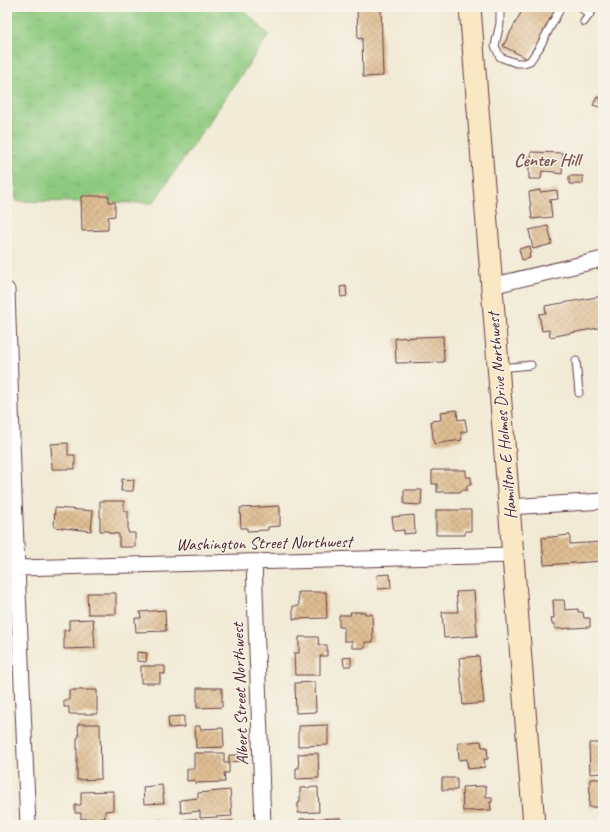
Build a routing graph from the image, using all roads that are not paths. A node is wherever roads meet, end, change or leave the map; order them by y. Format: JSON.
{"nodes":[{"id":1,"x":500,"y":7,"type":"edge"},
{"id":2,"x":561,"y":7,"type":"edge"},
{"id":3,"x":579,"y":7,"type":"edge"},
{"id":4,"x":595,"y":7,"type":"edge"},
{"id":5,"x":473,"y":8,"type":"edge"},
{"id":6,"x":590,"y":14,"type":"junction"},
{"id":7,"x":584,"y":22,"type":"dead end"},
{"id":8,"x":603,"y":259,"type":"edge"},
{"id":9,"x":491,"y":286,"type":"junction"},
{"id":10,"x":7,"y":290,"type":"edge"},
{"id":11,"x":576,"y":361,"type":"dead end"},
{"id":12,"x":531,"y":365,"type":"dead end"},
{"id":13,"x":498,"y":369,"type":"junction"},
{"id":14,"x":579,"y":394,"type":"dead end"},
{"id":15,"x":10,"y":498,"type":"edge"},
{"id":16,"x":603,"y":501,"type":"edge"},
{"id":17,"x":509,"y":507,"type":"junction"},
{"id":18,"x":513,"y":555,"type":"junction"},
{"id":19,"x":254,"y":562,"type":"junction"},
{"id":20,"x":17,"y":568,"type":"junction"},
{"id":21,"x":28,"y":825,"type":"edge"},
{"id":22,"x":263,"y":825,"type":"edge"},
{"id":23,"x":534,"y":825,"type":"edge"}],
"edges":[{"from":1,"to":2,"type":"lane"},
{"from":3,"to":6,"type":"lane"},
{"from":4,"to":6,"type":"lane"},
{"from":5,"to":9,"type":"main road","name":"Hamilton E Holmes Drive Northwest"},
{"from":6,"to":7,"type":"lane"},
{"from":8,"to":9,"type":"street"},
{"from":9,"to":13,"type":"main road","name":"Hamilton E Holmes Drive Northwest"},
{"from":10,"to":15,"type":"street"},
{"from":11,"to":14,"type":"lane"},
{"from":12,"to":13,"type":"lane"},
{"from":13,"to":17,"type":"main road","name":"Hamilton E Holmes Drive Northwest"},
{"from":15,"to":20,"type":"street"},
{"from":16,"to":17,"type":"street"},
{"from":17,"to":18,"type":"main road","name":"Hamilton E Holmes Drive Northwest"},
{"from":18,"to":19,"type":"street","name":"Washington Street Northwest"},
{"from":18,"to":23,"type":"main road","name":"Hamilton E Holmes Drive Northwest"},
{"from":19,"to":20,"type":"street","name":"Washington Street Northwest"},
{"from":19,"to":22,"type":"street","name":"Albert Street Northwest"},
{"from":20,"to":21,"type":"street"}]}
